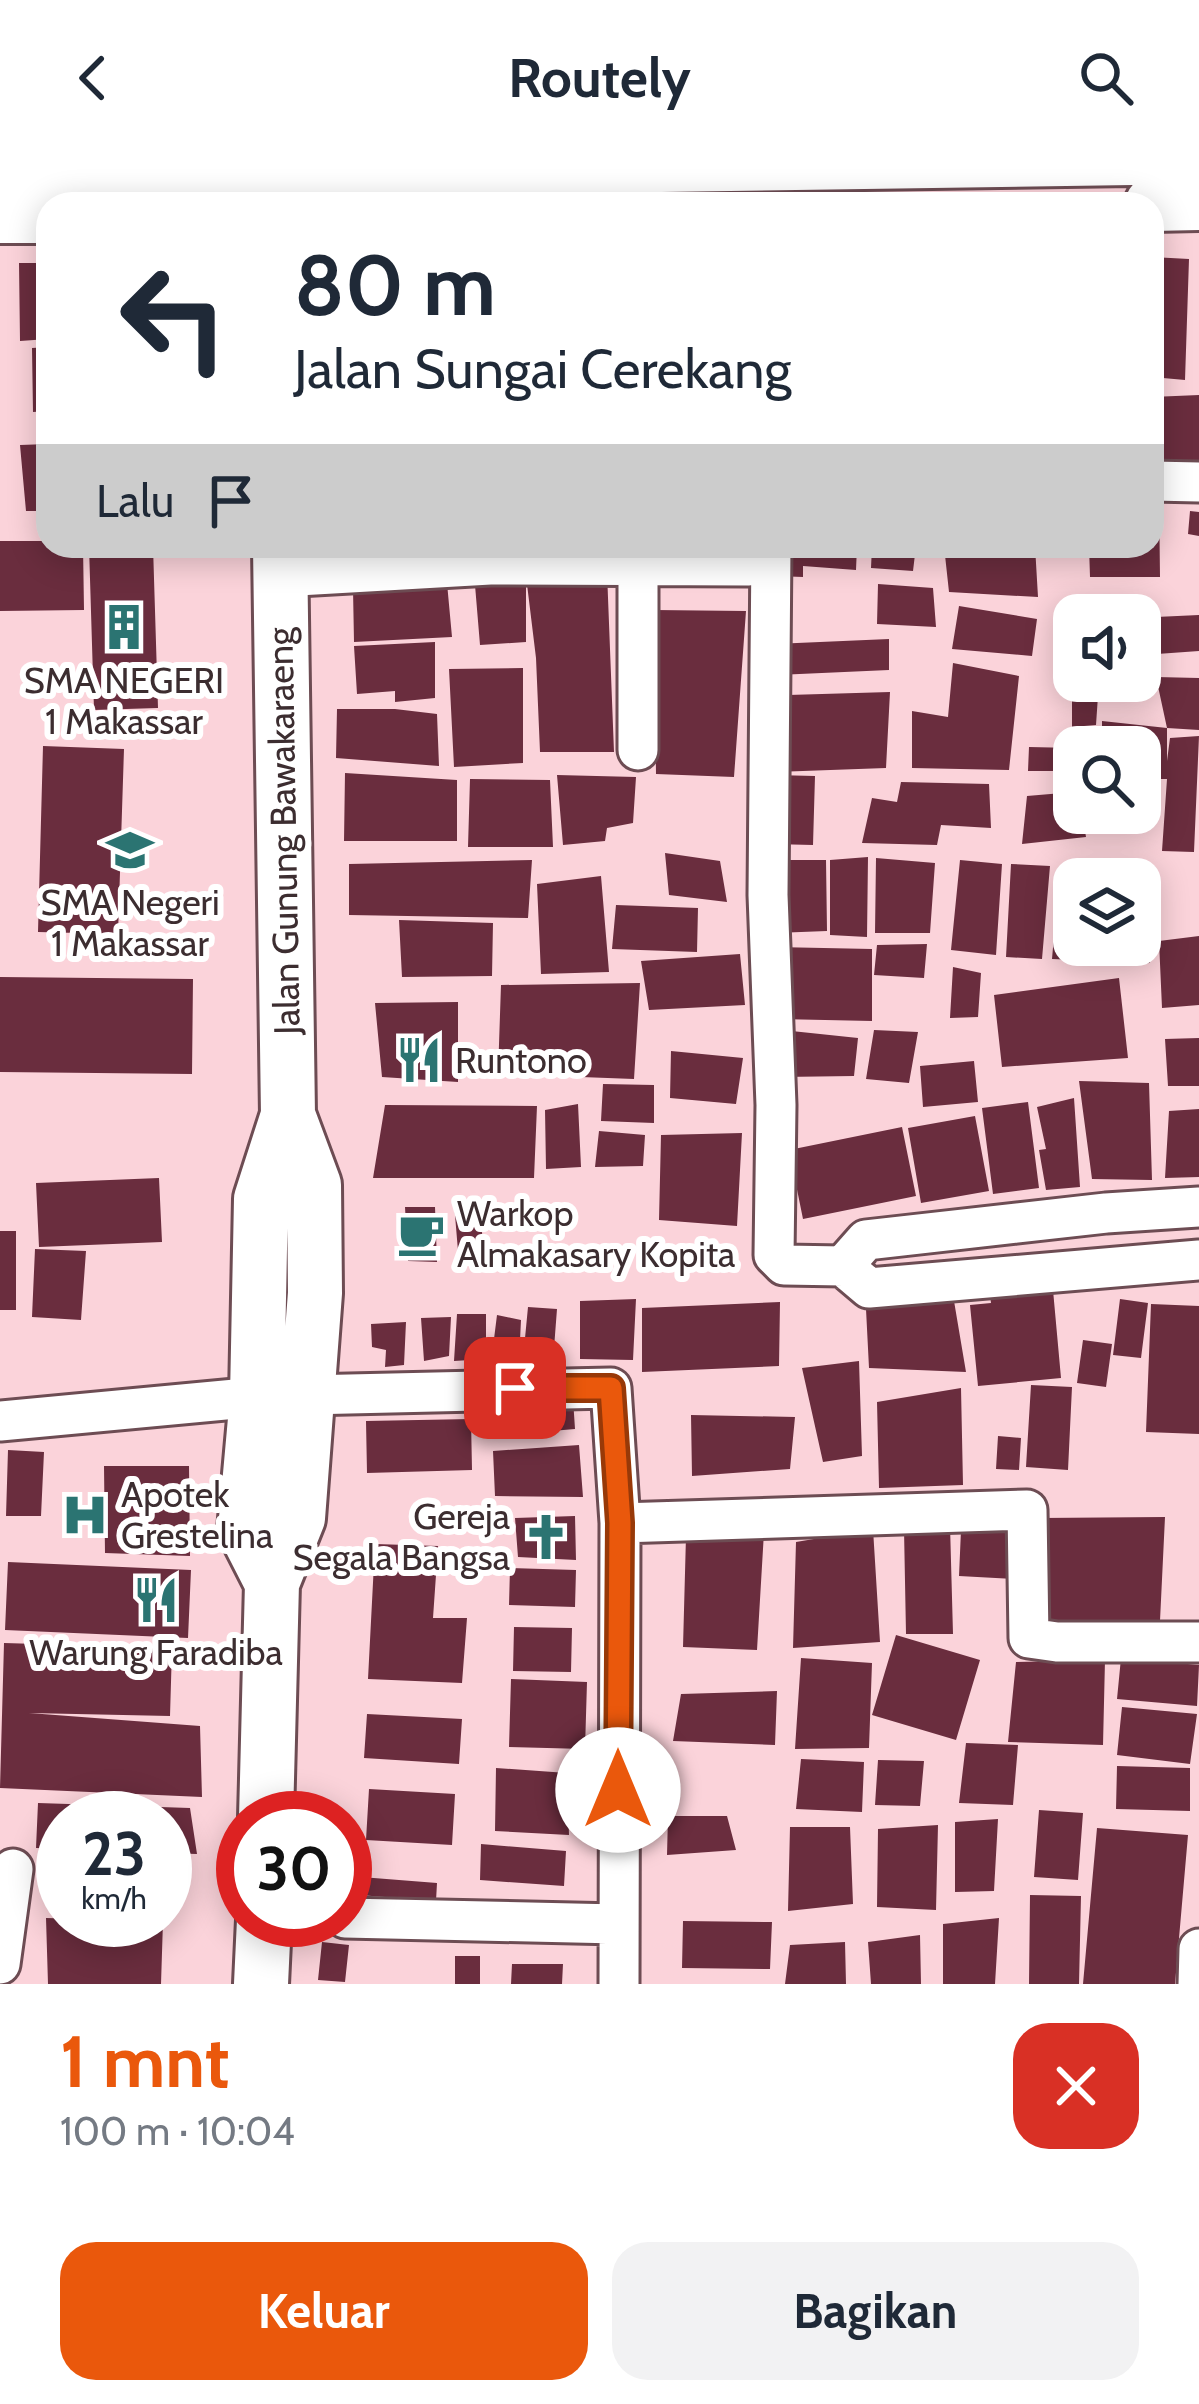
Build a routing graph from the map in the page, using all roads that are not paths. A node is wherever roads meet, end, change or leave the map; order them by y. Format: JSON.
{"nodes":[{"id":1,"x":796,"y":159,"type":"edge"},
{"id":2,"x":563,"y":160,"type":"edge"},
{"id":3,"x":0,"y":167,"type":"edge"},
{"id":4,"x":1192,"y":169,"type":"edge"},
{"id":5,"x":284,"y":176,"type":"edge"},
{"id":6,"x":1164,"y":194,"type":"edge"},
{"id":7,"x":0,"y":216,"type":"edge"},
{"id":8,"x":36,"y":216,"type":"edge"},
{"id":9,"x":1164,"y":481,"type":"edge"},
{"id":10,"x":1199,"y":482,"type":"edge"},
{"id":11,"x":736,"y":558,"type":"edge"},
{"id":12,"x":760,"y":558,"type":"edge"},
{"id":13,"x":280,"y":561,"type":"edge"},
{"id":14,"x":638,"y":566,"type":"junction"},
{"id":15,"x":638,"y":750,"type":"dead end"},
{"id":16,"x":1199,"y":1207,"type":"edge"},
{"id":17,"x":1199,"y":1260,"type":"edge"},
{"id":18,"x":844,"y":1267,"type":"junction"},
{"id":19,"x":282,"y":1396,"type":"junction"},
{"id":20,"x":0,"y":1421,"type":"edge"},
{"id":21,"x":620,"y":1523,"type":"junction"},
{"id":22,"x":1199,"y":1642,"type":"edge"},
{"id":23,"x":267,"y":1791,"type":"edge"},
{"id":24,"x":13,"y":1870,"type":"dead end"},
{"id":25,"x":372,"y":1919,"type":"edge"},
{"id":26,"x":618,"y":1924,"type":"junction"},
{"id":27,"x":263,"y":1947,"type":"edge"},
{"id":28,"x":1199,"y":1949,"type":"edge"},
{"id":29,"x":0,"y":1964,"type":"edge"},
{"id":30,"x":261,"y":1984,"type":"edge"},
{"id":31,"x":619,"y":1984,"type":"edge"},
{"id":32,"x":1198,"y":1984,"type":"edge"}],
"edges":[{"from":1,"to":2,"type":"main road"},
{"from":1,"to":4,"type":"main road"},
{"from":2,"to":5,"type":"main road"},
{"from":3,"to":5,"type":"main road"},
{"from":4,"to":6,"type":"main road"},
{"from":7,"to":8,"type":"main road"},
{"from":9,"to":10,"type":"street"},
{"from":11,"to":14,"type":"street"},
{"from":12,"to":18,"type":"street"},
{"from":13,"to":14,"type":"street"},
{"from":13,"to":19,"type":"main road","name":"Jalan Gunung Bawakaraeng"},
{"from":14,"to":15,"type":"street"},
{"from":16,"to":18,"type":"street"},
{"from":17,"to":18,"type":"street"},
{"from":19,"to":20,"type":"street"},
{"from":19,"to":21,"type":"street"},
{"from":19,"to":23,"type":"main road","name":"Jalan Gunung Bawakaraeng"},
{"from":21,"to":22,"type":"street"},
{"from":21,"to":26,"type":"street"},
{"from":24,"to":29,"type":"street"},
{"from":25,"to":26,"type":"street"},
{"from":26,"to":31,"type":"street"},
{"from":27,"to":30,"type":"main road"},
{"from":28,"to":32,"type":"street"}]}
